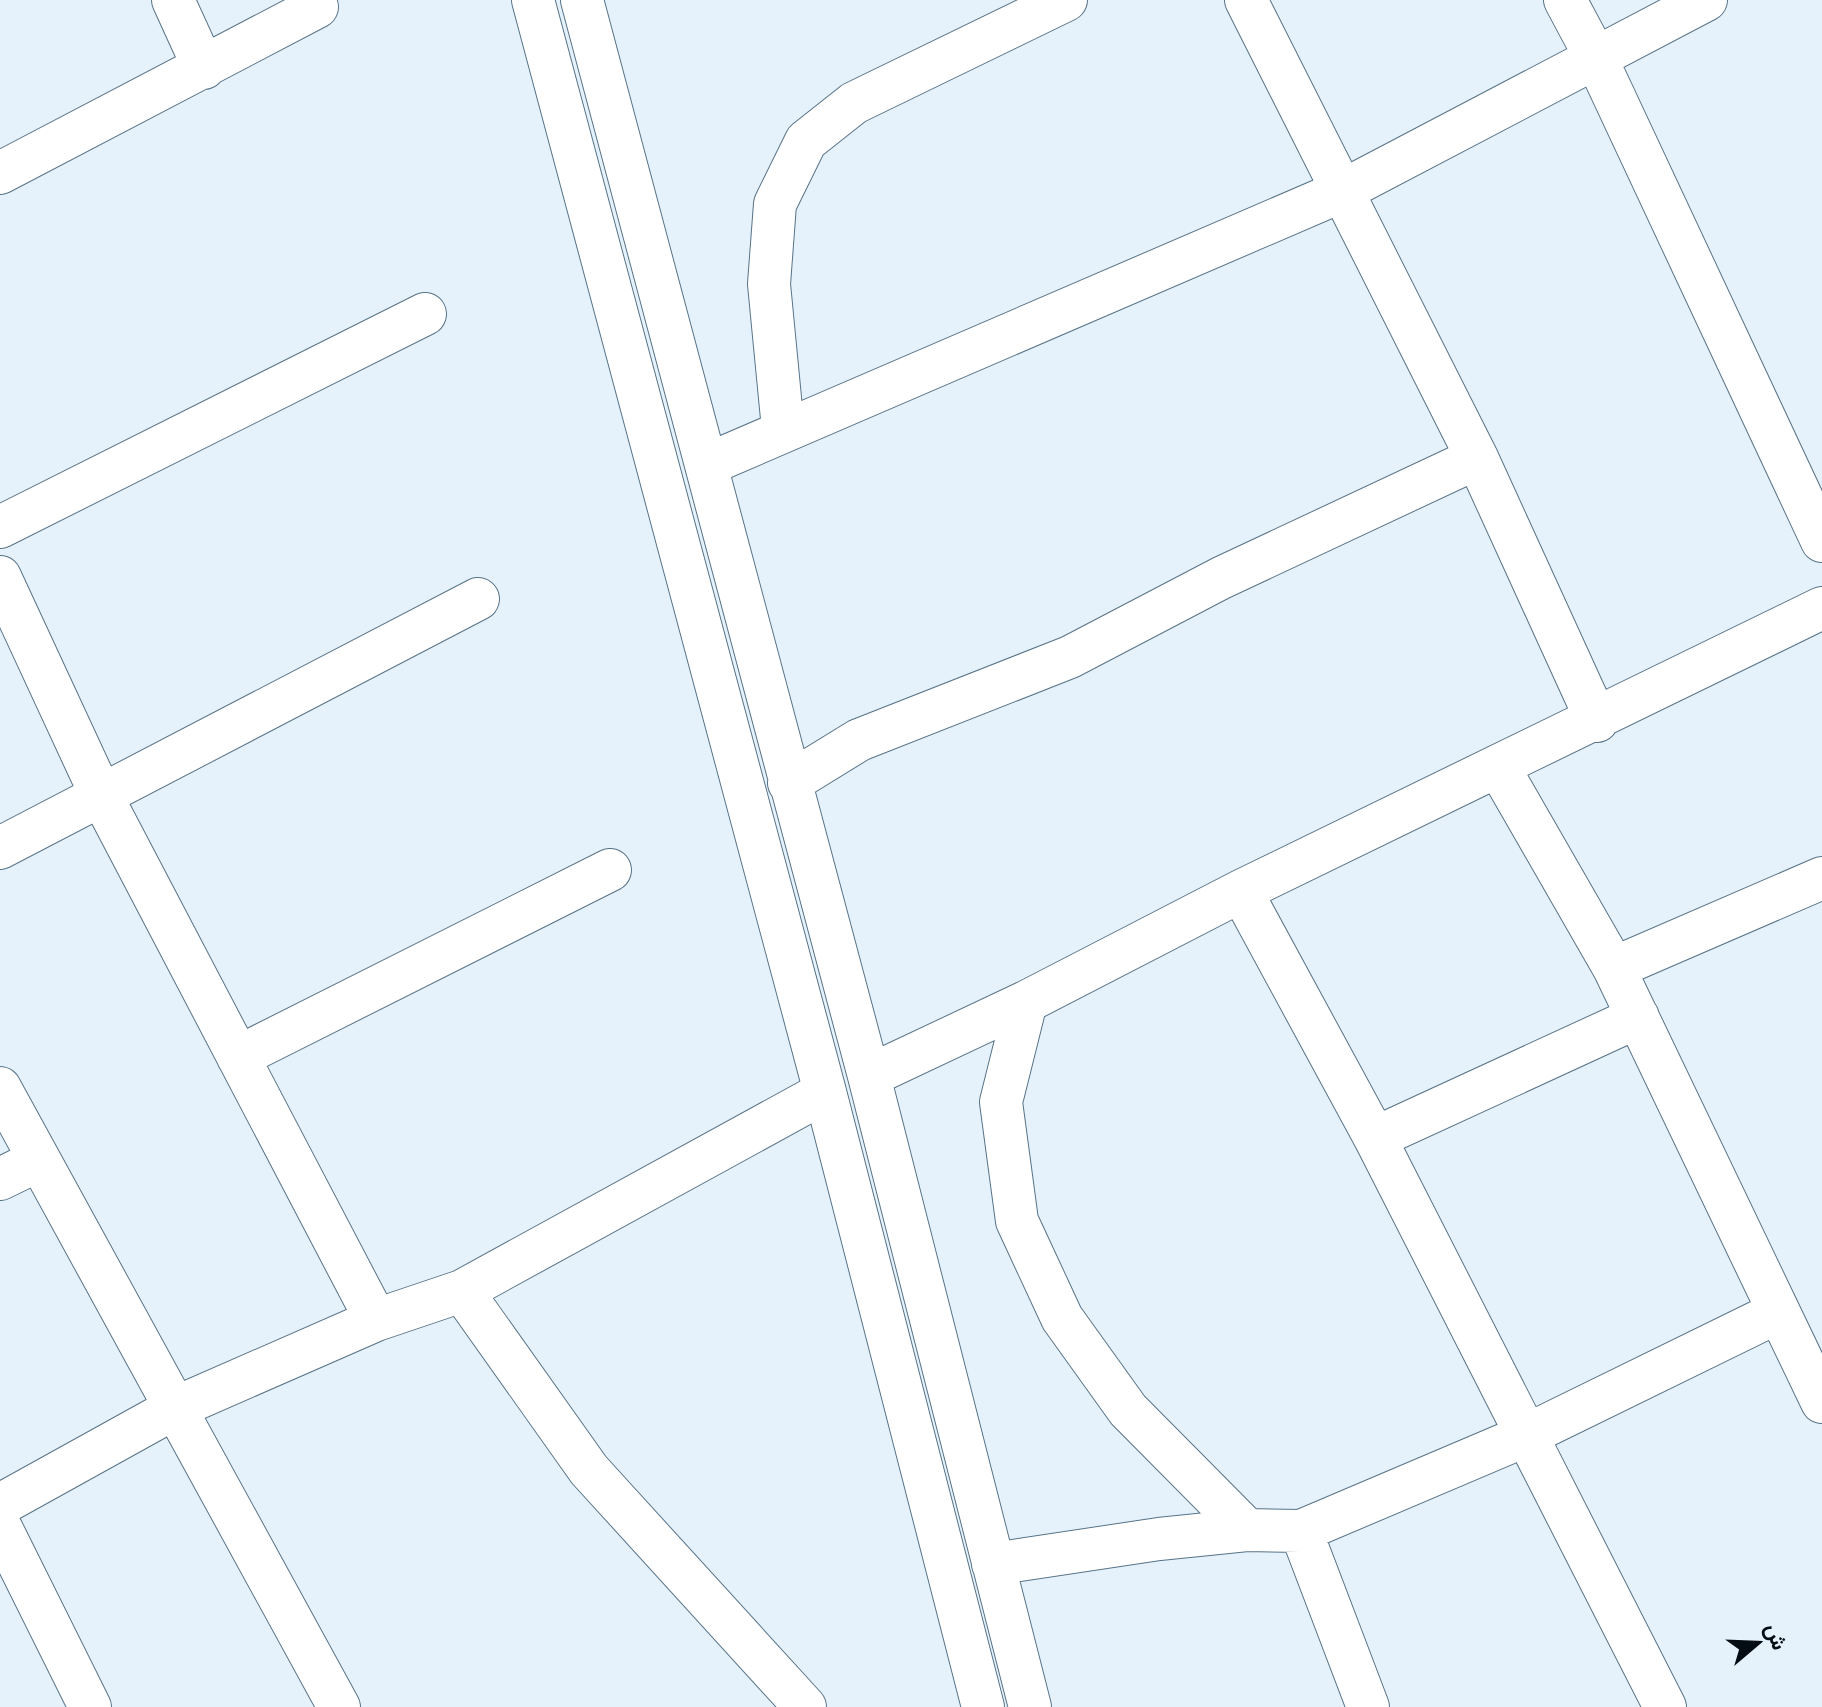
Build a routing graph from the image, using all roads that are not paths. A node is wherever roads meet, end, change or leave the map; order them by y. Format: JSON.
{"nodes":[{"id":1,"x":173,"y":0,"type":"edge"},
{"id":2,"x":533,"y":0,"type":"edge"},
{"id":3,"x":582,"y":0,"type":"edge"},
{"id":4,"x":1066,"y":0,"type":"edge"},
{"id":5,"x":1246,"y":0,"type":"edge"},
{"id":6,"x":1565,"y":0,"type":"edge"},
{"id":7,"x":1706,"y":0,"type":"edge"},
{"id":8,"x":317,"y":7,"type":"dead end"},
{"id":9,"x":1596,"y":58,"type":"junction"},
{"id":10,"x":204,"y":68,"type":"junction"},
{"id":11,"x":0,"y":173,"type":"edge"},
{"id":12,"x":1342,"y":191,"type":"junction"},
{"id":13,"x":425,"y":314,"type":"dead end"},
{"id":14,"x":783,"y":429,"type":"junction"},
{"id":15,"x":1477,"y":458,"type":"junction"},
{"id":16,"x":706,"y":465,"type":"junction"},
{"id":17,"x":0,"y":527,"type":"edge"},
{"id":18,"x":1822,"y":541,"type":"edge"},
{"id":19,"x":0,"y":577,"type":"edge"},
{"id":20,"x":478,"y":599,"type":"dead end"},
{"id":21,"x":1822,"y":608,"type":"edge"},
{"id":22,"x":1597,"y":721,"type":"junction"},
{"id":23,"x":1499,"y":768,"type":"junction"},
{"id":24,"x":789,"y":783,"type":"junction"},
{"id":25,"x":101,"y":795,"type":"junction"},
{"id":26,"x":0,"y":848,"type":"edge"},
{"id":27,"x":610,"y":870,"type":"dead end"},
{"id":28,"x":1822,"y":878,"type":"edge"},
{"id":29,"x":1241,"y":891,"type":"junction"},
{"id":30,"x":1614,"y":968,"type":"junction"},
{"id":31,"x":1026,"y":1002,"type":"junction"},
{"id":32,"x":1638,"y":1017,"type":"junction"},
{"id":33,"x":238,"y":1057,"type":"junction"},
{"id":34,"x":869,"y":1076,"type":"junction"},
{"id":35,"x":0,"y":1088,"type":"edge"},
{"id":36,"x":825,"y":1092,"type":"junction"},
{"id":37,"x":1375,"y":1138,"type":"junction"},
{"id":38,"x":39,"y":1160,"type":"junction"},
{"id":39,"x":0,"y":1179,"type":"edge"},
{"id":40,"x":462,"y":1291,"type":"junction"},
{"id":41,"x":1778,"y":1312,"type":"junction"},
{"id":42,"x":376,"y":1320,"type":"junction"},
{"id":43,"x":1822,"y":1402,"type":"edge"},
{"id":44,"x":175,"y":1408,"type":"junction"},
{"id":45,"x":1527,"y":1435,"type":"junction"},
{"id":46,"x":0,"y":1505,"type":"edge"},
{"id":47,"x":0,"y":1526,"type":"edge"},
{"id":48,"x":1247,"y":1530,"type":"junction"},
{"id":49,"x":1301,"y":1531,"type":"junction"},
{"id":50,"x":993,"y":1564,"type":"junction"},
{"id":51,"x":90,"y":1707,"type":"edge"},
{"id":52,"x":339,"y":1707,"type":"edge"},
{"id":53,"x":805,"y":1707,"type":"edge"},
{"id":54,"x":983,"y":1707,"type":"edge"},
{"id":55,"x":1030,"y":1707,"type":"edge"},
{"id":56,"x":1368,"y":1707,"type":"edge"},
{"id":57,"x":1665,"y":1707,"type":"edge"}],
"edges":[{"from":1,"to":10,"type":"street"},
{"from":2,"to":36,"type":"street"},
{"from":3,"to":16,"type":"street"},
{"from":4,"to":14,"type":"street"},
{"from":5,"to":12,"type":"street"},
{"from":6,"to":9,"type":"street"},
{"from":7,"to":9,"type":"street"},
{"from":8,"to":10,"type":"street"},
{"from":9,"to":12,"type":"street"},
{"from":9,"to":18,"type":"street"},
{"from":10,"to":11,"type":"street"},
{"from":12,"to":14,"type":"street"},
{"from":12,"to":15,"type":"street"},
{"from":13,"to":17,"type":"street"},
{"from":14,"to":16,"type":"street"},
{"from":15,"to":22,"type":"street"},
{"from":15,"to":24,"type":"street"},
{"from":16,"to":24,"type":"street"},
{"from":19,"to":25,"type":"street"},
{"from":20,"to":25,"type":"street"},
{"from":21,"to":22,"type":"street"},
{"from":22,"to":23,"type":"street"},
{"from":23,"to":29,"type":"street"},
{"from":23,"to":30,"type":"street"},
{"from":24,"to":34,"type":"street"},
{"from":25,"to":26,"type":"street"},
{"from":25,"to":33,"type":"street"},
{"from":27,"to":33,"type":"street"},
{"from":28,"to":30,"type":"street"},
{"from":29,"to":31,"type":"street"},
{"from":29,"to":37,"type":"street"},
{"from":30,"to":32,"type":"street"},
{"from":31,"to":34,"type":"street"},
{"from":31,"to":48,"type":"street"},
{"from":32,"to":37,"type":"street"},
{"from":32,"to":41,"type":"street"},
{"from":33,"to":42,"type":"street"},
{"from":34,"to":50,"type":"street"},
{"from":35,"to":38,"type":"street"},
{"from":36,"to":40,"type":"street"},
{"from":36,"to":54,"type":"street"},
{"from":37,"to":45,"type":"street"},
{"from":38,"to":39,"type":"street"},
{"from":38,"to":44,"type":"street"},
{"from":40,"to":42,"type":"street"},
{"from":40,"to":53,"type":"street"},
{"from":41,"to":43,"type":"street"},
{"from":41,"to":45,"type":"street"},
{"from":42,"to":44,"type":"street"},
{"from":44,"to":46,"type":"street"},
{"from":44,"to":52,"type":"street"},
{"from":45,"to":49,"type":"street"},
{"from":45,"to":57,"type":"street"},
{"from":47,"to":51,"type":"street"},
{"from":48,"to":49,"type":"street"},
{"from":48,"to":50,"type":"street"},
{"from":49,"to":56,"type":"street"},
{"from":50,"to":55,"type":"street"}]}
